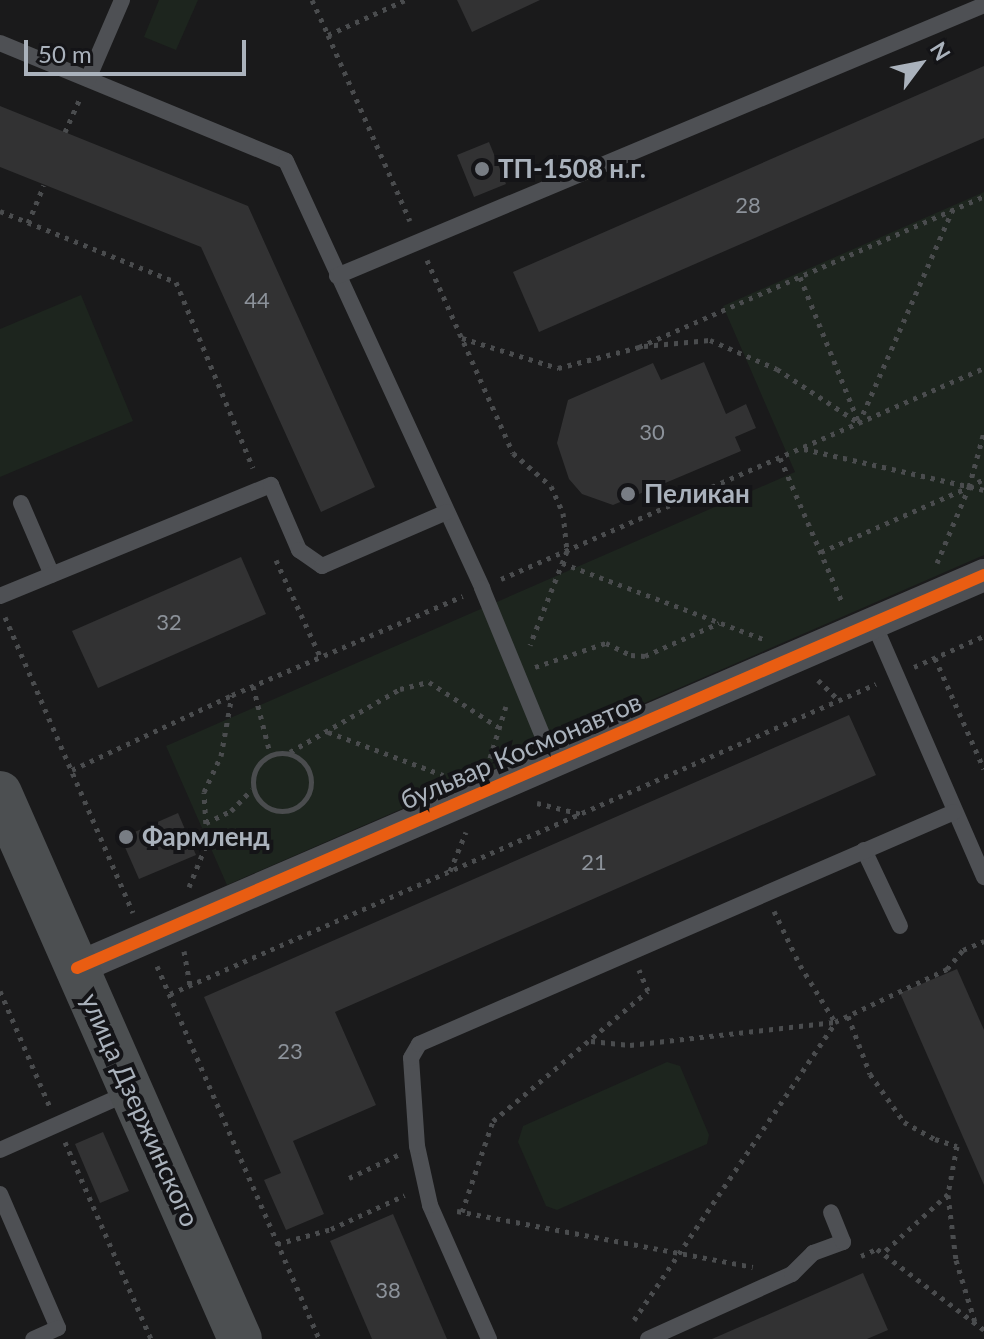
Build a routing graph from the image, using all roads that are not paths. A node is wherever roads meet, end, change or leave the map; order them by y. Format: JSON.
{"nodes":[{"id":1,"x":122,"y":0,"type":"edge"},
{"id":2,"x":984,"y":5,"type":"edge"},
{"id":3,"x":0,"y":43,"type":"edge"},
{"id":4,"x":88,"y":79,"type":"junction"},
{"id":5,"x":337,"y":276,"type":"junction"},
{"id":6,"x":21,"y":503,"type":"dead end"},
{"id":7,"x":447,"y":512,"type":"junction"},
{"id":8,"x":52,"y":575,"type":"junction"},
{"id":9,"x":984,"y":575,"type":"edge"},
{"id":10,"x":0,"y":596,"type":"edge"},
{"id":11,"x":865,"y":628,"type":"junction"},
{"id":12,"x":553,"y":761,"type":"junction"},
{"id":13,"x":0,"y":793,"type":"edge"},
{"id":14,"x":954,"y":812,"type":"junction"},
{"id":15,"x":864,"y":850,"type":"junction"},
{"id":16,"x":984,"y":877,"type":"edge"},
{"id":17,"x":900,"y":926,"type":"dead end"},
{"id":18,"x":77,"y":968,"type":"junction"},
{"id":19,"x":132,"y":1091,"type":"junction"},
{"id":20,"x":0,"y":1150,"type":"edge"},
{"id":21,"x":0,"y":1194,"type":"edge"},
{"id":22,"x":831,"y":1212,"type":"dead end"},
{"id":23,"x":33,"y":1339,"type":"edge"},
{"id":24,"x":240,"y":1339,"type":"edge"},
{"id":25,"x":489,"y":1339,"type":"edge"},
{"id":26,"x":648,"y":1339,"type":"edge"}],
"edges":[{"from":1,"to":4,"type":"lane"},
{"from":2,"to":5,"type":"lane"},
{"from":3,"to":4,"type":"lane"},
{"from":4,"to":5,"type":"lane"},
{"from":5,"to":7,"type":"lane"},
{"from":6,"to":8,"type":"lane"},
{"from":7,"to":8,"type":"lane"},
{"from":7,"to":12,"type":"lane"},
{"from":8,"to":10,"type":"lane"},
{"from":9,"to":11,"type":"street","name":"бульвар Космонавтов"},
{"from":11,"to":12,"type":"street","name":"бульвар Космонавтов"},
{"from":11,"to":14,"type":"lane"},
{"from":12,"to":18,"type":"street","name":"бульвар Космонавтов"},
{"from":13,"to":18,"type":"main road","name":"улица Дзержинского"},
{"from":14,"to":15,"type":"lane"},
{"from":14,"to":16,"type":"lane"},
{"from":15,"to":17,"type":"lane"},
{"from":15,"to":25,"type":"lane"},
{"from":18,"to":19,"type":"main road","name":"улица Дзержинского"},
{"from":19,"to":20,"type":"lane"},
{"from":19,"to":24,"type":"main road","name":"улица Дзержинского"},
{"from":21,"to":23,"type":"lane"},
{"from":22,"to":26,"type":"lane"}]}
